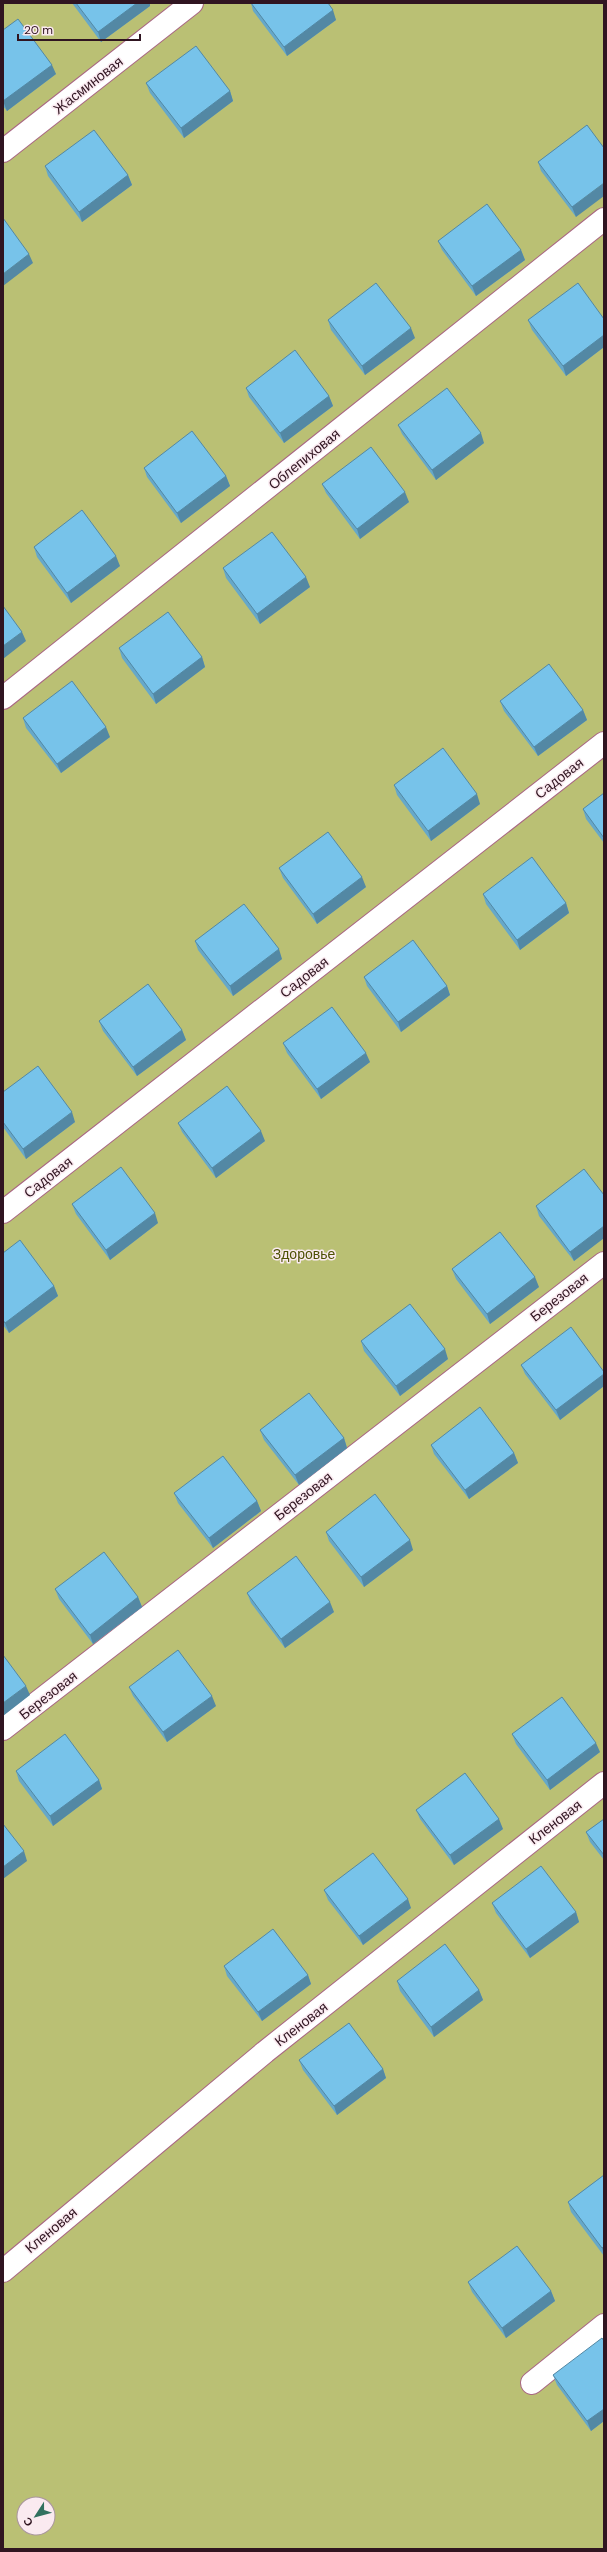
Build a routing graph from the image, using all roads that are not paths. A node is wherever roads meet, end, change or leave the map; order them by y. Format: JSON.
{"nodes":[{"id":1,"x":192,"y":3,"type":"edge"},
{"id":2,"x":3,"y":151,"type":"edge"},
{"id":3,"x":604,"y":219,"type":"edge"},
{"id":4,"x":3,"y":698,"type":"edge"},
{"id":5,"x":604,"y":743,"type":"edge"},
{"id":6,"x":3,"y":1212,"type":"edge"},
{"id":7,"x":604,"y":1263,"type":"edge"},
{"id":8,"x":3,"y":1729,"type":"edge"},
{"id":9,"x":604,"y":1783,"type":"edge"},
{"id":10,"x":3,"y":2271,"type":"edge"},
{"id":11,"x":604,"y":2324,"type":"edge"},
{"id":12,"x":532,"y":2383,"type":"dead end"}],
"edges":[{"from":1,"to":2,"type":"street","name":"Жасминовая"},
{"from":3,"to":4,"type":"street","name":"Облепиховая"},
{"from":5,"to":6,"type":"street","name":"Садовая"},
{"from":7,"to":8,"type":"street","name":"Березовая"},
{"from":9,"to":10,"type":"street","name":"Кленовая"},
{"from":11,"to":12,"type":"street"}]}
